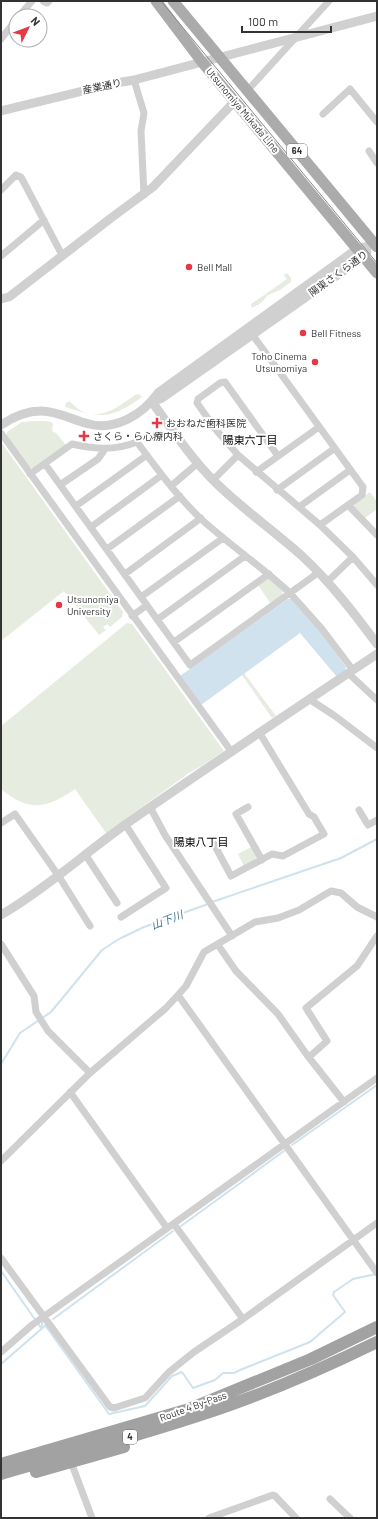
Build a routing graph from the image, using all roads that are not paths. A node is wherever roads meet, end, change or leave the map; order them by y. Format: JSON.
{"nodes":[{"id":1,"x":43,"y":1,"type":"edge"},
{"id":2,"x":49,"y":1,"type":"edge"},
{"id":3,"x":156,"y":1,"type":"edge"},
{"id":4,"x":173,"y":1,"type":"edge"},
{"id":5,"x":330,"y":1,"type":"edge"},
{"id":6,"x":377,"y":16,"type":"edge"},
{"id":7,"x":8,"y":30,"type":"edge"},
{"id":8,"x":296,"y":36,"type":"junction"},
{"id":9,"x":1,"y":39,"type":"edge"},
{"id":10,"x":220,"y":57,"type":"junction"},
{"id":11,"x":202,"y":62,"type":"junction"},
{"id":12,"x":134,"y":80,"type":"junction"},
{"id":13,"x":247,"y":91,"type":"junction"},
{"id":14,"x":235,"y":101,"type":"junction"},
{"id":15,"x":1,"y":110,"type":"edge"},
{"id":16,"x":323,"y":114,"type":"dead end"},
{"id":17,"x":377,"y":122,"type":"edge"},
{"id":18,"x":369,"y":151,"type":"dead end"},
{"id":19,"x":377,"y":163,"type":"edge"},
{"id":20,"x":1,"y":190,"type":"edge"},
{"id":21,"x":144,"y":195,"type":"junction"},
{"id":22,"x":44,"y":220,"type":"junction"},
{"id":23,"x":376,"y":244,"type":"edge"},
{"id":24,"x":360,"y":253,"type":"junction"},
{"id":25,"x":62,"y":255,"type":"junction"},
{"id":26,"x":1,"y":256,"type":"edge"},
{"id":27,"x":377,"y":273,"type":"edge"},
{"id":28,"x":1,"y":299,"type":"edge"},
{"id":29,"x":252,"y":334,"type":"junction"},
{"id":30,"x":152,"y":402,"type":"junction"},
{"id":31,"x":1,"y":425,"type":"edge"},
{"id":32,"x":319,"y":427,"type":"junction"},
{"id":33,"x":1,"y":433,"type":"edge"},
{"id":34,"x":335,"y":448,"type":"junction"},
{"id":35,"x":105,"y":449,"type":"junction"},
{"id":36,"x":147,"y":455,"type":"junction"},
{"id":37,"x":238,"y":456,"type":"junction"},
{"id":38,"x":278,"y":456,"type":"junction"},
{"id":39,"x":198,"y":463,"type":"junction"},
{"id":40,"x":45,"y":464,"type":"junction"},
{"id":41,"x":350,"y":470,"type":"junction"},
{"id":42,"x":256,"y":472,"type":"junction"},
{"id":43,"x":30,"y":474,"type":"junction"},
{"id":44,"x":162,"y":476,"type":"junction"},
{"id":45,"x":213,"y":480,"type":"junction"},
{"id":46,"x":60,"y":485,"type":"junction"},
{"id":47,"x":171,"y":486,"type":"junction"},
{"id":48,"x":277,"y":490,"type":"junction"},
{"id":49,"x":180,"y":496,"type":"junction"},
{"id":50,"x":348,"y":505,"type":"junction"},
{"id":51,"x":76,"y":506,"type":"junction"},
{"id":52,"x":299,"y":507,"type":"junction"},
{"id":53,"x":201,"y":518,"type":"junction"},
{"id":54,"x":320,"y":525,"type":"junction"},
{"id":55,"x":91,"y":527,"type":"junction"},
{"id":56,"x":377,"y":535,"type":"edge"},
{"id":57,"x":223,"y":538,"type":"junction"},
{"id":58,"x":107,"y":549,"type":"junction"},
{"id":59,"x":245,"y":556,"type":"junction"},
{"id":60,"x":353,"y":558,"type":"junction"},
{"id":61,"x":319,"y":572,"type":"junction"},
{"id":62,"x":125,"y":574,"type":"junction"},
{"id":63,"x":269,"y":574,"type":"junction"},
{"id":64,"x":328,"y":581,"type":"junction"},
{"id":65,"x":377,"y":585,"type":"edge"},
{"id":66,"x":290,"y":594,"type":"junction"},
{"id":67,"x":141,"y":597,"type":"junction"},
{"id":68,"x":147,"y":605,"type":"junction"},
{"id":69,"x":132,"y":616,"type":"junction"},
{"id":70,"x":158,"y":619,"type":"junction"},
{"id":71,"x":174,"y":642,"type":"junction"},
{"id":72,"x":377,"y":644,"type":"edge"},
{"id":73,"x":377,"y":654,"type":"edge"},
{"id":74,"x":350,"y":672,"type":"junction"},
{"id":75,"x":309,"y":699,"type":"junction"},
{"id":76,"x":377,"y":700,"type":"edge"},
{"id":77,"x":259,"y":732,"type":"junction"},
{"id":78,"x":377,"y":748,"type":"edge"},
{"id":79,"x":231,"y":751,"type":"junction"},
{"id":80,"x":150,"y":807,"type":"junction"},
{"id":81,"x":248,"y":807,"type":"dead end"},
{"id":82,"x":359,"y":810,"type":"dead end"},
{"id":83,"x":377,"y":820,"type":"edge"},
{"id":84,"x":1,"y":823,"type":"edge"},
{"id":85,"x":125,"y":824,"type":"junction"},
{"id":86,"x":214,"y":844,"type":"dead end"},
{"id":87,"x":85,"y":854,"type":"junction"},
{"id":88,"x":262,"y":860,"type":"junction"},
{"id":89,"x":58,"y":875,"type":"junction"},
{"id":90,"x":117,"y":903,"type":"dead end"},
{"id":91,"x":1,"y":915,"type":"edge"},
{"id":92,"x":121,"y":917,"type":"dead end"},
{"id":93,"x":377,"y":917,"type":"edge"},
{"id":94,"x":90,"y":926,"type":"dead end"},
{"id":95,"x":232,"y":936,"type":"junction"},
{"id":96,"x":377,"y":937,"type":"edge"},
{"id":97,"x":1,"y":944,"type":"edge"},
{"id":98,"x":218,"y":945,"type":"junction"},
{"id":99,"x":178,"y":995,"type":"junction"},
{"id":100,"x":308,"y":1057,"type":"junction"},
{"id":101,"x":90,"y":1073,"type":"junction"},
{"id":102,"x":377,"y":1078,"type":"edge"},
{"id":103,"x":70,"y":1092,"type":"junction"},
{"id":104,"x":344,"y":1102,"type":"junction"},
{"id":105,"x":285,"y":1144,"type":"junction"},
{"id":106,"x":1,"y":1161,"type":"edge"},
{"id":107,"x":377,"y":1223,"type":"edge"},
{"id":108,"x":174,"y":1224,"type":"junction"},
{"id":109,"x":167,"y":1228,"type":"junction"},
{"id":110,"x":354,"y":1239,"type":"junction"},
{"id":111,"x":1,"y":1258,"type":"edge"},
{"id":112,"x":377,"y":1273,"type":"edge"},
{"id":113,"x":44,"y":1317,"type":"junction"},
{"id":114,"x":243,"y":1319,"type":"junction"},
{"id":115,"x":377,"y":1327,"type":"edge"},
{"id":116,"x":377,"y":1342,"type":"edge"},
{"id":117,"x":1,"y":1352,"type":"edge"},
{"id":118,"x":223,"y":1401,"type":"junction"},
{"id":119,"x":1,"y":1457,"type":"edge"},
{"id":120,"x":32,"y":1460,"type":"junction"},
{"id":121,"x":71,"y":1462,"type":"junction"},
{"id":122,"x":1,"y":1464,"type":"edge"},
{"id":123,"x":1,"y":1474,"type":"edge"},
{"id":124,"x":1,"y":1482,"type":"edge"},
{"id":125,"x":330,"y":1499,"type":"dead end"},
{"id":126,"x":92,"y":1518,"type":"edge"},
{"id":127,"x":209,"y":1518,"type":"edge"},
{"id":128,"x":296,"y":1518,"type":"edge"},
{"id":129,"x":350,"y":1518,"type":"edge"}],
"edges":[{"from":1,"to":2,"type":"street"},
{"from":3,"to":11,"type":"main road","name":"Utsunomiya Mukada Line","number":"64"},
{"from":4,"to":10,"type":"main road","name":"Utsunomiya Mukada Line","number":"64"},
{"from":5,"to":8,"type":"street"},
{"from":6,"to":8,"type":"street"},
{"from":7,"to":9,"type":"street"},
{"from":8,"to":10,"type":"street"},
{"from":8,"to":13,"type":"street"},
{"from":10,"to":11,"type":"street","name":"産業通り"},
{"from":10,"to":13,"type":"main road","name":"Utsunomiya Mukada Line","number":"64"},
{"from":11,"to":12,"type":"street","name":"産業通り"},
{"from":11,"to":14,"type":"main road","name":"Utsunomiya Mukada Line","number":"64"},
{"from":12,"to":15,"type":"street","name":"産業通り"},
{"from":12,"to":21,"type":"street"},
{"from":13,"to":23,"type":"main road","name":"Utsunomiya Mukada Line","number":"64"},
{"from":14,"to":21,"type":"street"},
{"from":14,"to":24,"type":"main road","name":"Utsunomiya Mukada Line","number":"64"},
{"from":16,"to":17,"type":"street"},
{"from":18,"to":19,"type":"street"},
{"from":20,"to":22,"type":"street"},
{"from":21,"to":25,"type":"street"},
{"from":22,"to":25,"type":"street"},
{"from":22,"to":26,"type":"street"},
{"from":23,"to":24,"type":"street","name":"陽東さくら通り"},
{"from":24,"to":27,"type":"main road","name":"Utsunomiya Mukada Line","number":"64"},
{"from":24,"to":29,"type":"street","name":"陽東さくら通り"},
{"from":24,"to":30,"type":"street","name":"陽東さくら通り"},
{"from":25,"to":28,"type":"street"},
{"from":29,"to":30,"type":"street","name":"陽東さくら通り"},
{"from":29,"to":32,"type":"street"},
{"from":30,"to":31,"type":"street","name":"陽東さくら通り"},
{"from":30,"to":39,"type":"street"},
{"from":32,"to":34,"type":"street"},
{"from":32,"to":38,"type":"street"},
{"from":33,"to":43,"type":"street"},
{"from":34,"to":41,"type":"street"},
{"from":34,"to":48,"type":"street"},
{"from":35,"to":36,"type":"street"},
{"from":35,"to":40,"type":"street"},
{"from":35,"to":46,"type":"street"},
{"from":36,"to":44,"type":"street"},
{"from":36,"to":51,"type":"street"},
{"from":37,"to":38,"type":"street"},
{"from":37,"to":42,"type":"street"},
{"from":37,"to":45,"type":"street"},
{"from":38,"to":42,"type":"street"},
{"from":39,"to":45,"type":"street"},
{"from":39,"to":47,"type":"street"},
{"from":40,"to":43,"type":"street"},
{"from":40,"to":46,"type":"street"},
{"from":41,"to":50,"type":"street"},
{"from":41,"to":52,"type":"street"},
{"from":42,"to":48,"type":"street"},
{"from":43,"to":69,"type":"street"},
{"from":44,"to":47,"type":"street"},
{"from":44,"to":55,"type":"street"},
{"from":45,"to":61,"type":"street"},
{"from":46,"to":51,"type":"street"},
{"from":47,"to":49,"type":"street"},
{"from":48,"to":52,"type":"street"},
{"from":49,"to":53,"type":"street"},
{"from":49,"to":58,"type":"street"},
{"from":50,"to":54,"type":"street"},
{"from":50,"to":56,"type":"street"},
{"from":51,"to":55,"type":"street"},
{"from":52,"to":54,"type":"street"},
{"from":53,"to":57,"type":"street"},
{"from":53,"to":62,"type":"street"},
{"from":54,"to":60,"type":"street"},
{"from":55,"to":58,"type":"street"},
{"from":57,"to":59,"type":"street"},
{"from":57,"to":67,"type":"street"},
{"from":58,"to":62,"type":"street"},
{"from":59,"to":63,"type":"street"},
{"from":59,"to":70,"type":"street"},
{"from":60,"to":64,"type":"street"},
{"from":60,"to":65,"type":"street"},
{"from":61,"to":64,"type":"street"},
{"from":61,"to":66,"type":"street"},
{"from":62,"to":67,"type":"street"},
{"from":63,"to":66,"type":"street"},
{"from":63,"to":71,"type":"street"},
{"from":64,"to":72,"type":"street"},
{"from":66,"to":71,"type":"street"},
{"from":66,"to":74,"type":"street"},
{"from":67,"to":68,"type":"street"},
{"from":68,"to":69,"type":"street"},
{"from":68,"to":70,"type":"street"},
{"from":69,"to":79,"type":"street"},
{"from":70,"to":71,"type":"street"},
{"from":73,"to":74,"type":"street"},
{"from":74,"to":75,"type":"street"},
{"from":74,"to":76,"type":"street"},
{"from":75,"to":77,"type":"street"},
{"from":75,"to":78,"type":"street"},
{"from":77,"to":79,"type":"street"},
{"from":77,"to":88,"type":"street"},
{"from":79,"to":80,"type":"street"},
{"from":80,"to":85,"type":"street"},
{"from":80,"to":95,"type":"street"},
{"from":81,"to":88,"type":"street"},
{"from":82,"to":83,"type":"street"},
{"from":84,"to":89,"type":"street"},
{"from":85,"to":87,"type":"street"},
{"from":85,"to":92,"type":"street"},
{"from":86,"to":88,"type":"street"},
{"from":87,"to":89,"type":"street"},
{"from":87,"to":90,"type":"street"},
{"from":89,"to":91,"type":"street"},
{"from":89,"to":94,"type":"street"},
{"from":93,"to":95,"type":"street"},
{"from":95,"to":98,"type":"street"},
{"from":96,"to":100,"type":"street"},
{"from":97,"to":101,"type":"street"},
{"from":98,"to":99,"type":"street"},
{"from":98,"to":100,"type":"street"},
{"from":99,"to":101,"type":"street"},
{"from":99,"to":105,"type":"street"},
{"from":100,"to":104,"type":"street"},
{"from":101,"to":103,"type":"street"},
{"from":102,"to":104,"type":"street"},
{"from":103,"to":106,"type":"street"},
{"from":103,"to":109,"type":"street"},
{"from":104,"to":105,"type":"street"},
{"from":105,"to":108,"type":"street"},
{"from":105,"to":110,"type":"street"},
{"from":107,"to":110,"type":"street"},
{"from":108,"to":109,"type":"street"},
{"from":108,"to":114,"type":"street"},
{"from":109,"to":113,"type":"street"},
{"from":110,"to":112,"type":"street"},
{"from":110,"to":114,"type":"street"},
{"from":111,"to":113,"type":"street"},
{"from":113,"to":114,"type":"street"},
{"from":113,"to":117,"type":"street"},
{"from":115,"to":118,"type":"highway","name":"Route 4 By-Pass","number":"4"},
{"from":116,"to":118,"type":"highway","name":"Route 4 By-Pass","number":"4"},
{"from":118,"to":119,"type":"highway"},
{"from":118,"to":120,"type":"highway","name":"Route 4 By-Pass","number":"4"},
{"from":118,"to":121,"type":"highway"},
{"from":120,"to":122,"type":"highway","name":"Route 4 By-Pass","number":"4"},
{"from":120,"to":123,"type":"highway","name":"Route 4 By-Pass","number":"4"},
{"from":121,"to":124,"type":"highway"},
{"from":121,"to":126,"type":"street"},
{"from":125,"to":129,"type":"street"},
{"from":127,"to":128,"type":"street"}]}
